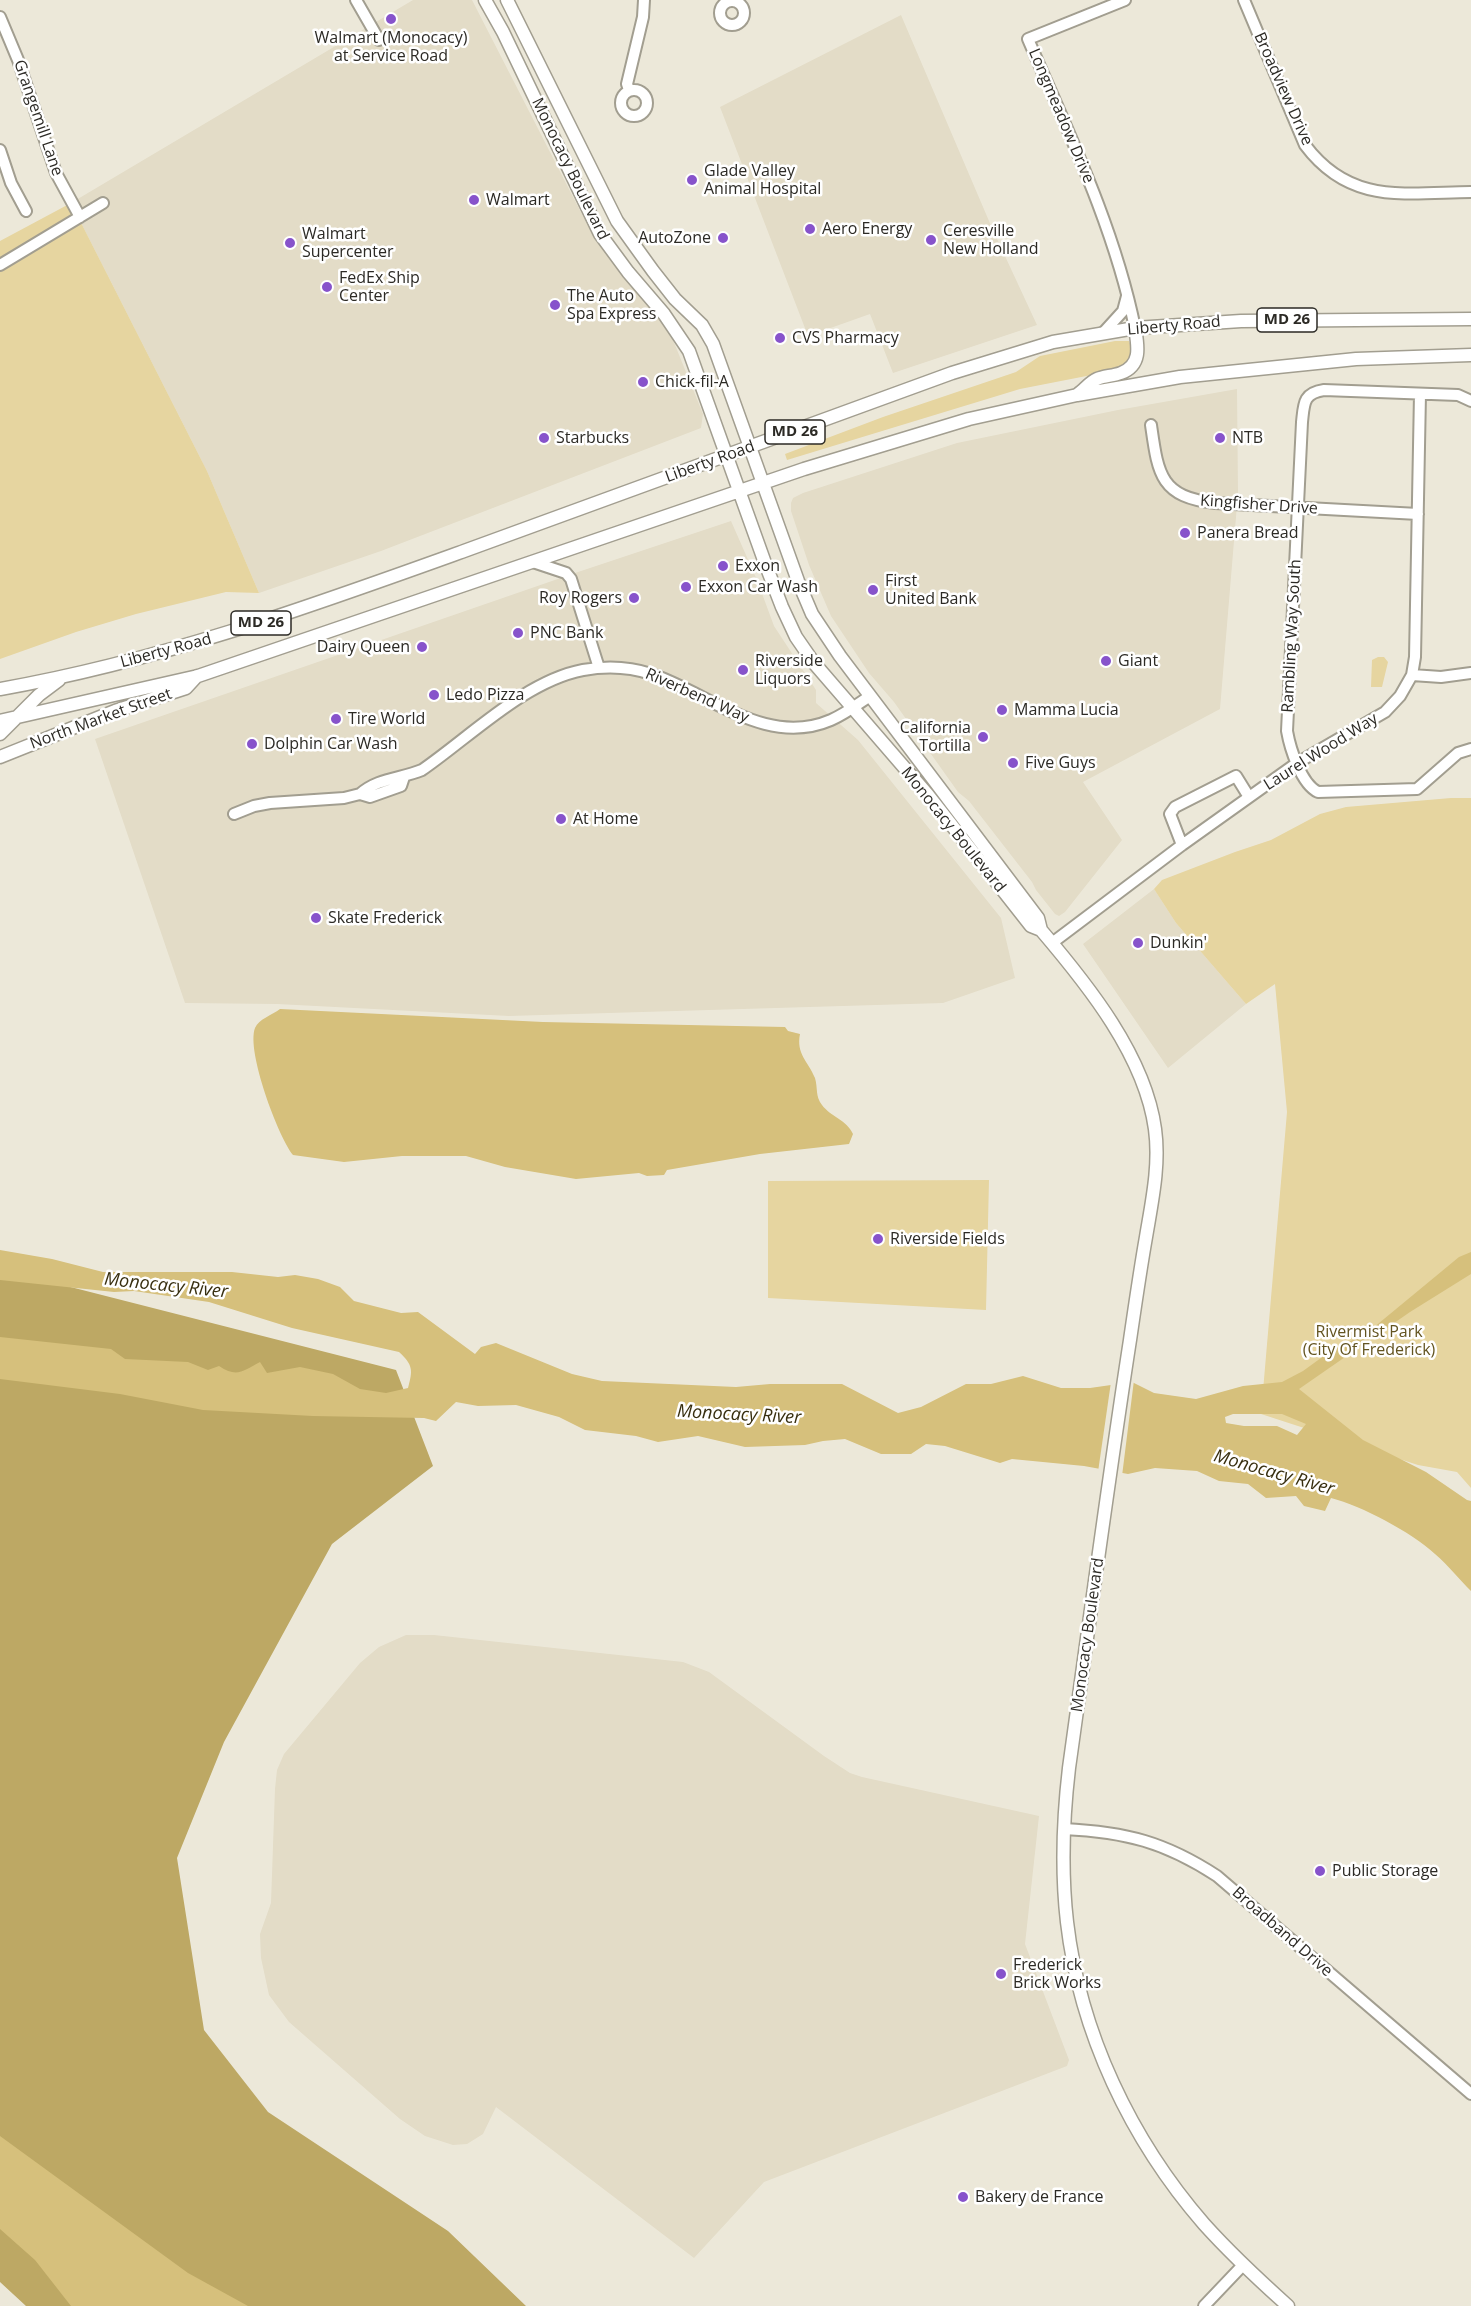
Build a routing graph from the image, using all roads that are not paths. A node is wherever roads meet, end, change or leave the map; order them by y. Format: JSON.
{"nodes":[{"id":1,"x":356,"y":0,"type":"edge"},
{"id":2,"x":485,"y":0,"type":"edge"},
{"id":3,"x":507,"y":0,"type":"edge"},
{"id":4,"x":644,"y":0,"type":"edge"},
{"id":5,"x":1125,"y":0,"type":"edge"},
{"id":6,"x":1244,"y":0,"type":"edge"},
{"id":7,"x":0,"y":17,"type":"edge"},
{"id":8,"x":3,"y":32,"type":"edge"},
{"id":9,"x":379,"y":40,"type":"dead end"},
{"id":10,"x":629,"y":90,"type":"dead end"},
{"id":11,"x":0,"y":150,"type":"edge"},
{"id":12,"x":1471,"y":192,"type":"edge"},
{"id":13,"x":103,"y":203,"type":"dead end"},
{"id":14,"x":26,"y":211,"type":"dead end"},
{"id":15,"x":80,"y":217,"type":"junction"},
{"id":16,"x":0,"y":265,"type":"edge"},
{"id":17,"x":1128,"y":293,"type":"junction"},
{"id":18,"x":1471,"y":319,"type":"edge"},
{"id":19,"x":1135,"y":328,"type":"junction"},
{"id":20,"x":1103,"y":333,"type":"junction"},
{"id":21,"x":1471,"y":354,"type":"edge"},
{"id":22,"x":1420,"y":394,"type":"junction"},
{"id":23,"x":1077,"y":395,"type":"junction"},
{"id":24,"x":1471,"y":401,"type":"edge"},
{"id":25,"x":1151,"y":426,"type":"dead end"},
{"id":26,"x":751,"y":447,"type":"junction"},
{"id":27,"x":727,"y":456,"type":"junction"},
{"id":28,"x":764,"y":483,"type":"junction"},
{"id":29,"x":740,"y":491,"type":"junction"},
{"id":30,"x":1298,"y":508,"type":"junction"},
{"id":31,"x":1418,"y":514,"type":"junction"},
{"id":32,"x":533,"y":562,"type":"junction"},
{"id":33,"x":599,"y":668,"type":"junction"},
{"id":34,"x":1471,"y":673,"type":"edge"},
{"id":35,"x":1412,"y":675,"type":"junction"},
{"id":36,"x":198,"y":676,"type":"junction"},
{"id":37,"x":62,"y":678,"type":"junction"},
{"id":38,"x":0,"y":689,"type":"edge"},
{"id":39,"x":870,"y":696,"type":"junction"},
{"id":40,"x":852,"y":708,"type":"junction"},
{"id":41,"x":16,"y":718,"type":"junction"},
{"id":42,"x":0,"y":721,"type":"edge"},
{"id":43,"x":0,"y":734,"type":"edge"},
{"id":44,"x":1471,"y":749,"type":"edge"},
{"id":45,"x":0,"y":757,"type":"edge"},
{"id":46,"x":1297,"y":763,"type":"junction"},
{"id":47,"x":1249,"y":797,"type":"junction"},
{"id":48,"x":234,"y":814,"type":"dead end"},
{"id":49,"x":1182,"y":845,"type":"junction"},
{"id":50,"x":1041,"y":930,"type":"junction"},
{"id":51,"x":1052,"y":943,"type":"junction"},
{"id":52,"x":1064,"y":1830,"type":"junction"},
{"id":53,"x":1471,"y":2094,"type":"edge"},
{"id":54,"x":1243,"y":2265,"type":"junction"},
{"id":55,"x":1204,"y":2306,"type":"edge"},
{"id":56,"x":1288,"y":2306,"type":"edge"}],
"edges":[{"from":1,"to":9,"type":"street"},
{"from":2,"to":27,"type":"main road","name":"Monocacy Boulevard"},
{"from":3,"to":26,"type":"main road","name":"Monocacy Boulevard"},
{"from":4,"to":10,"type":"street"},
{"from":5,"to":17,"type":"street","name":"Longmeadow Drive"},
{"from":6,"to":12,"type":"street","name":"Broadview Drive"},
{"from":7,"to":8,"type":"street","name":"Grangemill Lane"},
{"from":8,"to":15,"type":"street","name":"Grangemill Lane"},
{"from":11,"to":14,"type":"street"},
{"from":13,"to":15,"type":"street"},
{"from":15,"to":16,"type":"street"},
{"from":17,"to":19,"type":"street","name":"Longmeadow Drive"},
{"from":17,"to":20,"type":"street"},
{"from":18,"to":19,"type":"main road","name":"Liberty Road","number":"MD 26"},
{"from":19,"to":20,"type":"main road","name":"Liberty Road","number":"MD 26"},
{"from":19,"to":23,"type":"main road"},
{"from":20,"to":26,"type":"main road","name":"Liberty Road","number":"MD 26"},
{"from":21,"to":23,"type":"main road","name":"Liberty Road","number":"MD 26"},
{"from":22,"to":24,"type":"street"},
{"from":22,"to":30,"type":"street","name":"Rambling Way South"},
{"from":22,"to":31,"type":"street","name":"Laurel Wood Way"},
{"from":23,"to":28,"type":"main road","name":"Liberty Road","number":"MD 26"},
{"from":25,"to":30,"type":"street","name":"Kingfisher Drive"},
{"from":26,"to":27,"type":"main road","name":"Liberty Road","number":"MD 26"},
{"from":26,"to":28,"type":"main road","name":"Monocacy Boulevard"},
{"from":27,"to":29,"type":"main road","name":"Monocacy Boulevard"},
{"from":27,"to":37,"type":"main road","name":"Liberty Road","number":"MD 26"},
{"from":28,"to":29,"type":"main road","name":"Liberty Road","number":"MD 26"},
{"from":28,"to":39,"type":"main road","name":"Monocacy Boulevard"},
{"from":29,"to":32,"type":"main road","name":"Liberty Road","number":"MD 26"},
{"from":29,"to":40,"type":"main road","name":"Monocacy Boulevard"},
{"from":30,"to":31,"type":"street","name":"Kingfisher Drive"},
{"from":30,"to":46,"type":"street","name":"Rambling Way South"},
{"from":31,"to":35,"type":"street","name":"Laurel Wood Way"},
{"from":32,"to":33,"type":"street"},
{"from":32,"to":36,"type":"main road","name":"Liberty Road","number":"MD 26"},
{"from":33,"to":40,"type":"street","name":"Riverbend Way"},
{"from":33,"to":48,"type":"street","name":"Riverbend Way"},
{"from":34,"to":35,"type":"street"},
{"from":35,"to":46,"type":"street","name":"Laurel Wood Way"},
{"from":36,"to":41,"type":"main road","name":"Liberty Road","number":"MD 26"},
{"from":36,"to":45,"type":"main road","name":"North Market Street"},
{"from":37,"to":38,"type":"main road","name":"Liberty Road","number":"MD 26"},
{"from":37,"to":41,"type":"main road","name":"North Market Street"},
{"from":39,"to":40,"type":"street","name":"Riverbend Way"},
{"from":39,"to":50,"type":"main road","name":"Monocacy Boulevard"},
{"from":40,"to":50,"type":"main road","name":"Monocacy Boulevard"},
{"from":41,"to":42,"type":"main road","name":"Liberty Road","number":"MD 26"},
{"from":41,"to":43,"type":"main road","name":"North Market Street"},
{"from":44,"to":46,"type":"street","name":"Rambling Way South"},
{"from":46,"to":47,"type":"street","name":"Laurel Wood Way"},
{"from":47,"to":49,"type":"street","name":"Laurel Wood Way"},
{"from":47,"to":49,"type":"street"},
{"from":49,"to":51,"type":"street","name":"Laurel Wood Way"},
{"from":50,"to":51,"type":"main road","name":"Monocacy Boulevard"},
{"from":51,"to":52,"type":"main road","name":"Monocacy Boulevard"},
{"from":52,"to":53,"type":"street","name":"Broadband Drive"},
{"from":52,"to":54,"type":"main road","name":"Monocacy Boulevard"},
{"from":54,"to":55,"type":"street"},
{"from":54,"to":56,"type":"main road","name":"Monocacy Boulevard"}]}
